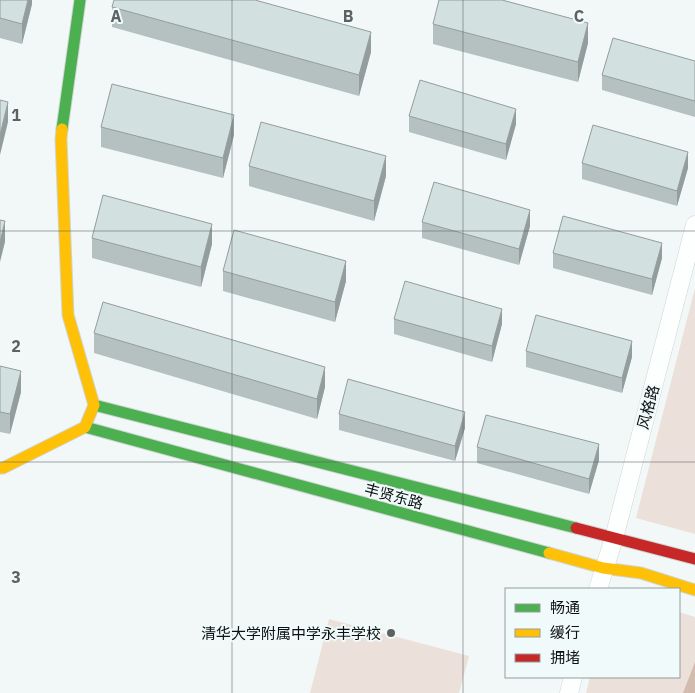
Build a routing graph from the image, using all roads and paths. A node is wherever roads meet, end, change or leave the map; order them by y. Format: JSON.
{"nodes":[{"id":1,"x":80,"y":0,"type":"edge"},
{"id":2,"x":695,"y":225,"type":"edge"},
{"id":3,"x":94,"y":405,"type":"junction"},
{"id":4,"x":85,"y":427,"type":"junction"},
{"id":5,"x":0,"y":468,"type":"edge"},
{"id":6,"x":614,"y":538,"type":"junction"},
{"id":7,"x":695,"y":559,"type":"edge"},
{"id":8,"x":604,"y":568,"type":"junction"},
{"id":9,"x":598,"y":588,"type":"edge"},
{"id":10,"x":695,"y":590,"type":"edge"},
{"id":11,"x":573,"y":678,"type":"edge"},
{"id":12,"x":569,"y":693,"type":"edge"}],
"edges":[{"from":1,"to":3,"type":"street"},
{"from":2,"to":6,"type":"street","name":"风格路"},
{"from":3,"to":4,"type":"street"},
{"from":3,"to":6,"type":"street","name":"丰贤东路"},
{"from":4,"to":5,"type":"street"},
{"from":4,"to":8,"type":"street","name":"丰贤东路"},
{"from":6,"to":7,"type":"street","name":"丰贤东路"},
{"from":6,"to":8,"type":"street","name":"风格路"},
{"from":8,"to":9,"type":"street","name":"风格路"},
{"from":8,"to":10,"type":"street","name":"丰贤东路"},
{"from":11,"to":12,"type":"street"}]}
